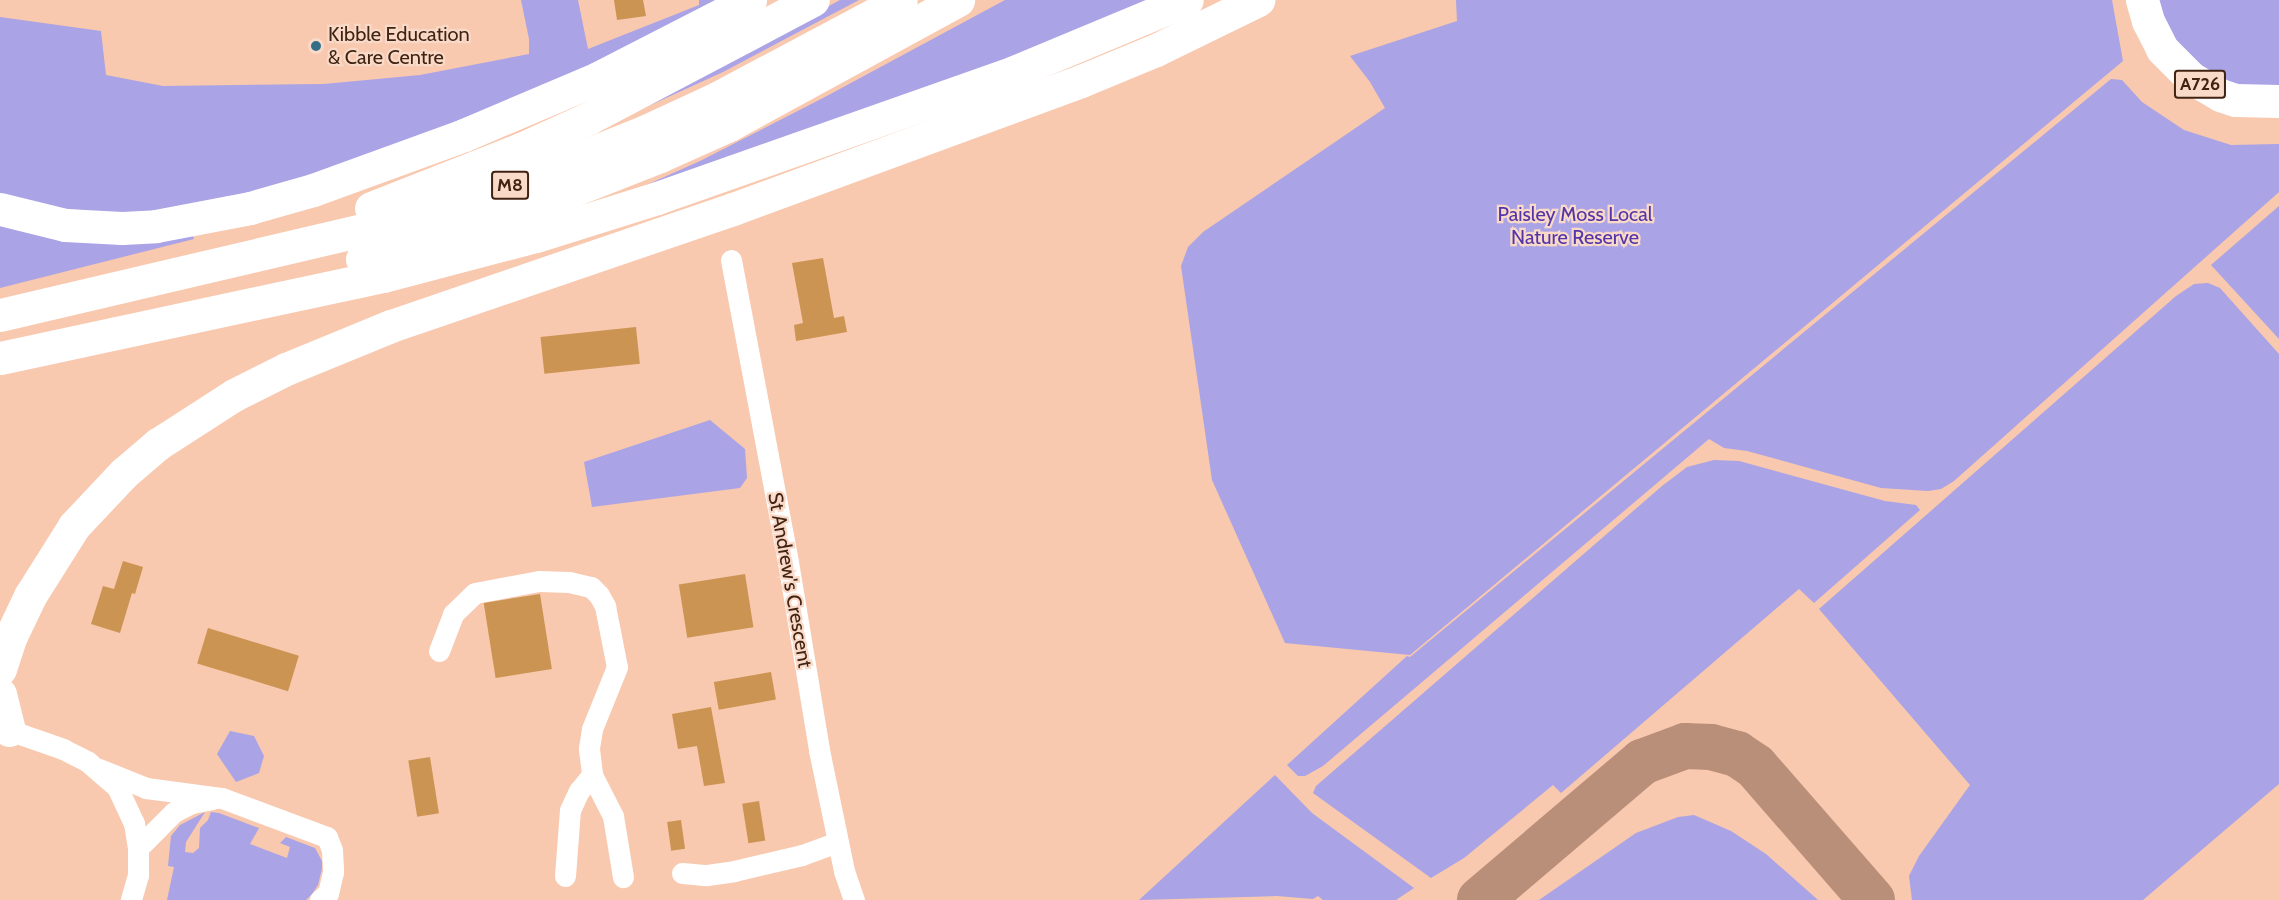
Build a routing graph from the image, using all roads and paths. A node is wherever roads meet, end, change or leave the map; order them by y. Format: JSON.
{"nodes":[{"id":1,"x":750,"y":0,"type":"edge"},
{"id":2,"x":813,"y":0,"type":"edge"},
{"id":3,"x":958,"y":0,"type":"edge"},
{"id":4,"x":964,"y":0,"type":"edge"},
{"id":5,"x":1187,"y":0,"type":"edge"},
{"id":6,"x":1258,"y":0,"type":"edge"},
{"id":7,"x":2142,"y":0,"type":"edge"},
{"id":8,"x":908,"y":12,"type":"edge"},
{"id":9,"x":2279,"y":101,"type":"edge"},
{"id":10,"x":0,"y":209,"type":"edge"},
{"id":11,"x":731,"y":260,"type":"dead end"},
{"id":12,"x":91,"y":294,"type":"junction"},
{"id":13,"x":0,"y":315,"type":"edge"},
{"id":14,"x":0,"y":353,"type":"edge"},
{"id":15,"x":0,"y":358,"type":"edge"},
{"id":16,"x":439,"y":651,"type":"dead end"},
{"id":17,"x":0,"y":669,"type":"edge"},
{"id":18,"x":0,"y":694,"type":"edge"},
{"id":19,"x":4,"y":729,"type":"edge"},
{"id":20,"x":99,"y":769,"type":"junction"},
{"id":21,"x":592,"y":775,"type":"junction"},
{"id":22,"x":222,"y":798,"type":"junction"},
{"id":23,"x":838,"y":842,"type":"junction"},
{"id":24,"x":138,"y":848,"type":"junction"},
{"id":25,"x":682,"y":873,"type":"dead end"},
{"id":26,"x":565,"y":876,"type":"dead end"},
{"id":27,"x":623,"y":877,"type":"dead end"},
{"id":28,"x":131,"y":900,"type":"edge"},
{"id":29,"x":320,"y":900,"type":"edge"},
{"id":30,"x":854,"y":900,"type":"edge"}],
"edges":[{"from":1,"to":10,"type":"main road"},
{"from":2,"to":12,"type":"main road","number":"M8"},
{"from":3,"to":8,"type":"main road","number":"M8"},
{"from":4,"to":8,"type":"main road","number":"M8"},
{"from":5,"to":15,"type":"main road"},
{"from":6,"to":17,"type":"main road"},
{"from":7,"to":9,"type":"main road","number":"A726"},
{"from":8,"to":12,"type":"main road","number":"M8"},
{"from":8,"to":14,"type":"main road","number":"M8"},
{"from":11,"to":23,"type":"street","name":"St Andrew's Crescent"},
{"from":12,"to":13,"type":"main road","number":"M8"},
{"from":16,"to":21,"type":"street"},
{"from":18,"to":19,"type":"main road"},
{"from":19,"to":20,"type":"street"},
{"from":20,"to":22,"type":"street"},
{"from":20,"to":24,"type":"street"},
{"from":21,"to":26,"type":"street"},
{"from":21,"to":27,"type":"street"},
{"from":22,"to":24,"type":"street"},
{"from":22,"to":29,"type":"street"},
{"from":23,"to":25,"type":"street"},
{"from":23,"to":30,"type":"street","name":"St Andrew's Crescent"},
{"from":24,"to":28,"type":"street"}]}
